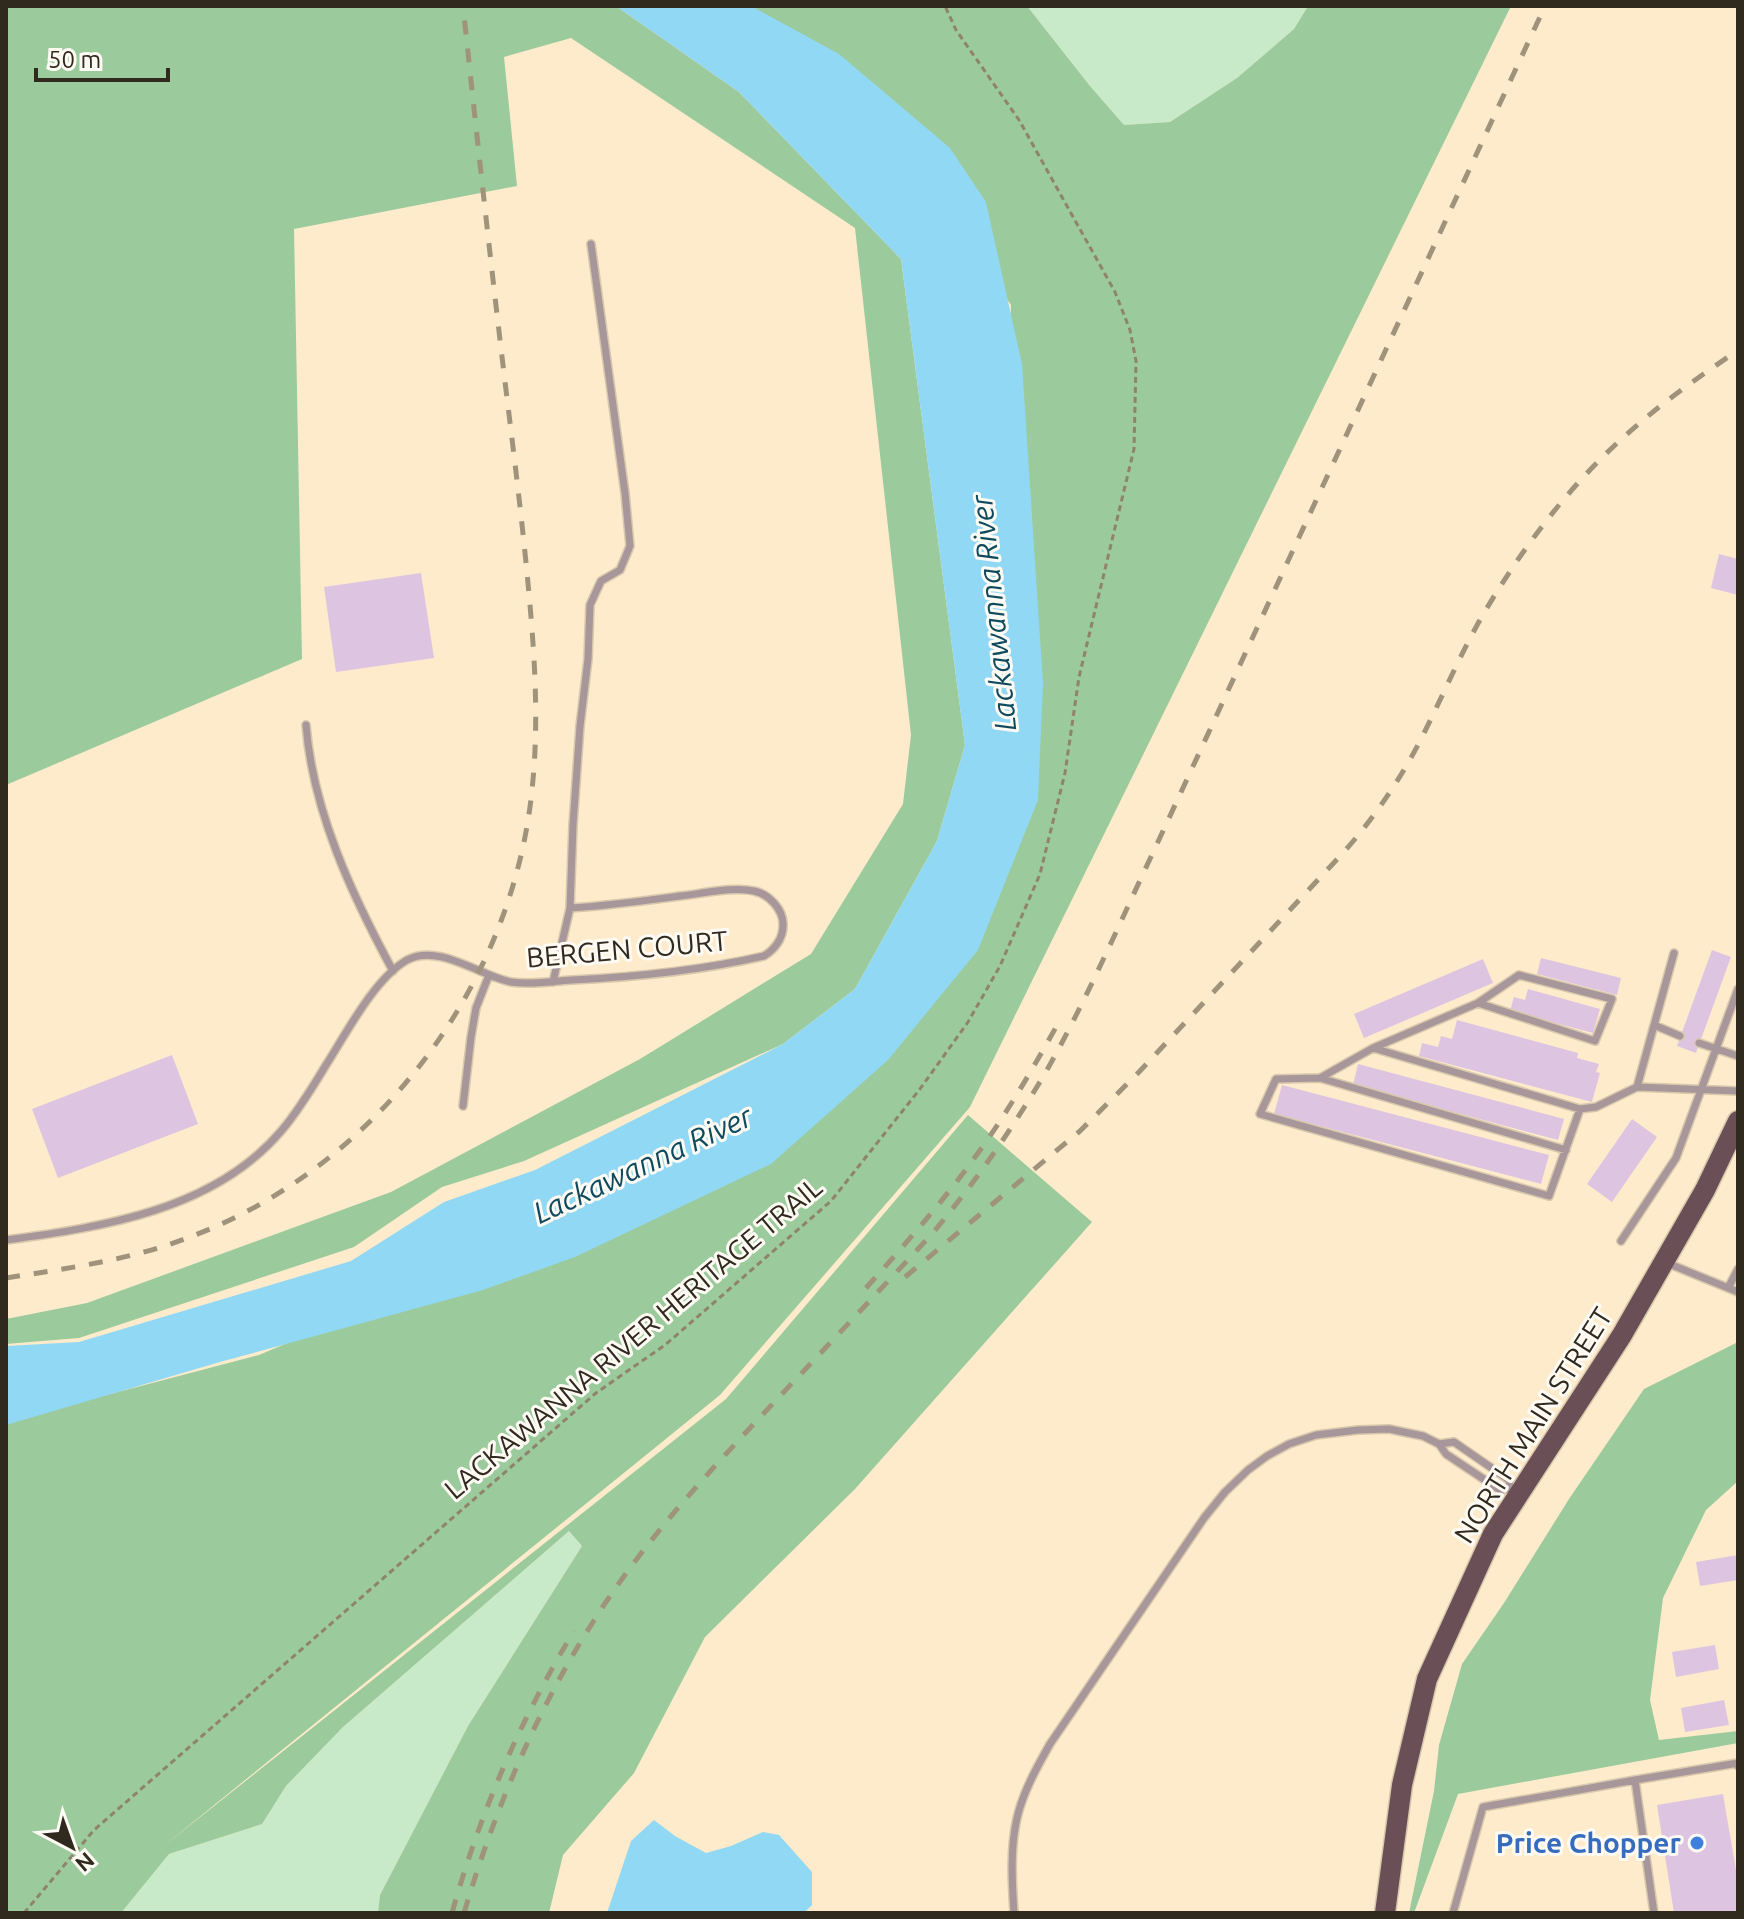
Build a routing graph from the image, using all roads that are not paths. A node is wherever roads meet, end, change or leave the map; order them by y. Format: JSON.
{"nodes":[{"id":1,"x":591,"y":244,"type":"dead end"},
{"id":2,"x":306,"y":725,"type":"dead end"},
{"id":3,"x":570,"y":908,"type":"junction"},
{"id":4,"x":1674,"y":953,"type":"dead end"},
{"id":5,"x":393,"y":971,"type":"junction"},
{"id":6,"x":489,"y":975,"type":"junction"},
{"id":7,"x":553,"y":982,"type":"junction"},
{"id":8,"x":1738,"y":991,"type":"edge"},
{"id":9,"x":1478,"y":1003,"type":"junction"},
{"id":10,"x":1726,"y":1019,"type":"junction"},
{"id":11,"x":1738,"y":1024,"type":"edge"},
{"id":12,"x":1654,"y":1025,"type":"junction"},
{"id":13,"x":1680,"y":1036,"type":"dead end"},
{"id":14,"x":1699,"y":1043,"type":"dead end"},
{"id":15,"x":1373,"y":1048,"type":"junction"},
{"id":16,"x":1715,"y":1049,"type":"junction"},
{"id":17,"x":1738,"y":1056,"type":"edge"},
{"id":18,"x":1320,"y":1078,"type":"junction"},
{"id":19,"x":1637,"y":1087,"type":"junction"},
{"id":20,"x":1700,"y":1089,"type":"junction"},
{"id":21,"x":1738,"y":1091,"type":"edge"},
{"id":22,"x":463,"y":1106,"type":"dead end"},
{"id":23,"x":1580,"y":1109,"type":"junction"},
{"id":24,"x":1738,"y":1121,"type":"edge"},
{"id":25,"x":1566,"y":1150,"type":"junction"},
{"id":26,"x":6,"y":1240,"type":"edge"},
{"id":27,"x":1621,"y":1241,"type":"dead end"},
{"id":28,"x":1665,"y":1262,"type":"junction"},
{"id":29,"x":1738,"y":1269,"type":"edge"},
{"id":30,"x":1728,"y":1288,"type":"junction"},
{"id":31,"x":1738,"y":1292,"type":"edge"},
{"id":32,"x":1439,"y":1444,"type":"junction"},
{"id":33,"x":1514,"y":1492,"type":"junction"},
{"id":34,"x":1738,"y":1766,"type":"edge"},
{"id":35,"x":1635,"y":1780,"type":"junction"},
{"id":36,"x":1014,"y":1913,"type":"edge"},
{"id":37,"x":1385,"y":1913,"type":"edge"},
{"id":38,"x":1453,"y":1913,"type":"edge"},
{"id":39,"x":1654,"y":1913,"type":"edge"}],
"edges":[{"from":1,"to":3,"type":"lane"},
{"from":2,"to":5,"type":"lane"},
{"from":3,"to":7,"type":"lane"},
{"from":3,"to":7,"type":"lane","name":"BERGEN COURT"},
{"from":4,"to":12,"type":"lane"},
{"from":5,"to":6,"type":"lane","name":"BERGEN COURT"},
{"from":5,"to":26,"type":"lane","name":"BERGEN COURT"},
{"from":6,"to":7,"type":"lane","name":"BERGEN COURT"},
{"from":6,"to":22,"type":"lane"},
{"from":8,"to":10,"type":"lane"},
{"from":9,"to":9,"type":"lane"},
{"from":9,"to":15,"type":"lane"},
{"from":10,"to":11,"type":"lane"},
{"from":10,"to":16,"type":"lane"},
{"from":12,"to":13,"type":"lane"},
{"from":12,"to":19,"type":"lane"},
{"from":14,"to":16,"type":"lane"},
{"from":15,"to":18,"type":"lane"},
{"from":15,"to":23,"type":"lane"},
{"from":16,"to":17,"type":"lane"},
{"from":16,"to":20,"type":"lane"},
{"from":18,"to":25,"type":"lane"},
{"from":18,"to":25,"type":"lane"},
{"from":19,"to":20,"type":"lane"},
{"from":19,"to":23,"type":"lane"},
{"from":20,"to":21,"type":"lane"},
{"from":20,"to":27,"type":"lane"},
{"from":23,"to":25,"type":"lane"},
{"from":24,"to":28,"type":"main road","name":"NORTH MAIN STREET"},
{"from":28,"to":30,"type":"lane"},
{"from":28,"to":33,"type":"main road","name":"NORTH MAIN STREET"},
{"from":29,"to":30,"type":"lane"},
{"from":30,"to":31,"type":"lane"},
{"from":32,"to":33,"type":"lane"},
{"from":32,"to":33,"type":"lane"},
{"from":32,"to":36,"type":"lane"},
{"from":33,"to":37,"type":"main road","name":"NORTH MAIN STREET"},
{"from":34,"to":35,"type":"lane"},
{"from":35,"to":38,"type":"lane"},
{"from":35,"to":39,"type":"lane"}]}
